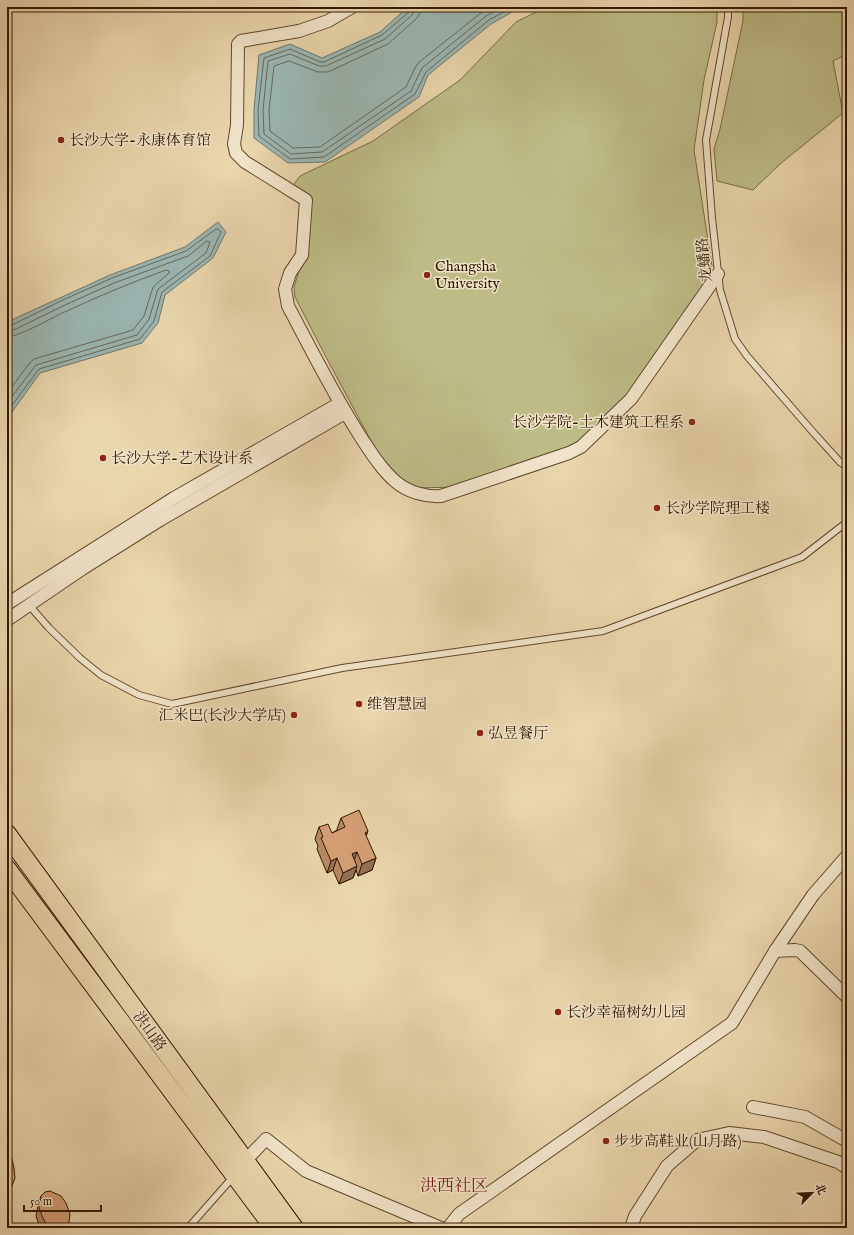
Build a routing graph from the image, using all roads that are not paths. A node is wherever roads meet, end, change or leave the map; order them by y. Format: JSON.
{"nodes":[{"id":1,"x":352,"y":7,"type":"edge"},
{"id":2,"x":728,"y":7,"type":"edge"},
{"id":3,"x":718,"y":274,"type":"junction"},
{"id":4,"x":343,"y":408,"type":"junction"},
{"id":5,"x":847,"y":467,"type":"edge"},
{"id":6,"x":847,"y":522,"type":"edge"},
{"id":7,"x":20,"y":595,"type":"junction"},
{"id":8,"x":7,"y":604,"type":"edge"},
{"id":9,"x":29,"y":605,"type":"junction"},
{"id":10,"x":7,"y":620,"type":"edge"},
{"id":11,"x":7,"y":834,"type":"edge"},
{"id":12,"x":847,"y":856,"type":"edge"},
{"id":13,"x":7,"y":869,"type":"edge"},
{"id":14,"x":775,"y":951,"type":"junction"},
{"id":15,"x":847,"y":997,"type":"edge"},
{"id":16,"x":754,"y":1106,"type":"dead end"},
{"id":17,"x":847,"y":1141,"type":"edge"},
{"id":18,"x":240,"y":1168,"type":"junction"},
{"id":19,"x":847,"y":1168,"type":"edge"},
{"id":20,"x":188,"y":1228,"type":"edge"},
{"id":21,"x":274,"y":1228,"type":"edge"},
{"id":22,"x":294,"y":1228,"type":"edge"},
{"id":23,"x":441,"y":1228,"type":"edge"},
{"id":24,"x":448,"y":1228,"type":"edge"},
{"id":25,"x":631,"y":1228,"type":"edge"}],
"edges":[{"from":1,"to":4,"type":"street"},
{"from":2,"to":3,"type":"lane","name":"龙蟠路"},
{"from":3,"to":4,"type":"street"},
{"from":3,"to":5,"type":"lane","name":"龙蟠路"},
{"from":4,"to":7,"type":"street"},
{"from":4,"to":9,"type":"street"},
{"from":6,"to":9,"type":"lane"},
{"from":7,"to":8,"type":"street"},
{"from":7,"to":9,"type":"lane"},
{"from":9,"to":10,"type":"street"},
{"from":11,"to":18,"type":"main road","name":"洪山路"},
{"from":12,"to":14,"type":"street"},
{"from":13,"to":18,"type":"main road","name":"洪山路"},
{"from":14,"to":15,"type":"street"},
{"from":14,"to":24,"type":"street"},
{"from":16,"to":17,"type":"street"},
{"from":18,"to":20,"type":"lane"},
{"from":18,"to":21,"type":"main road","name":"洪山路"},
{"from":18,"to":22,"type":"main road","name":"洪山路"},
{"from":18,"to":23,"type":"street"},
{"from":19,"to":25,"type":"street"}]}
